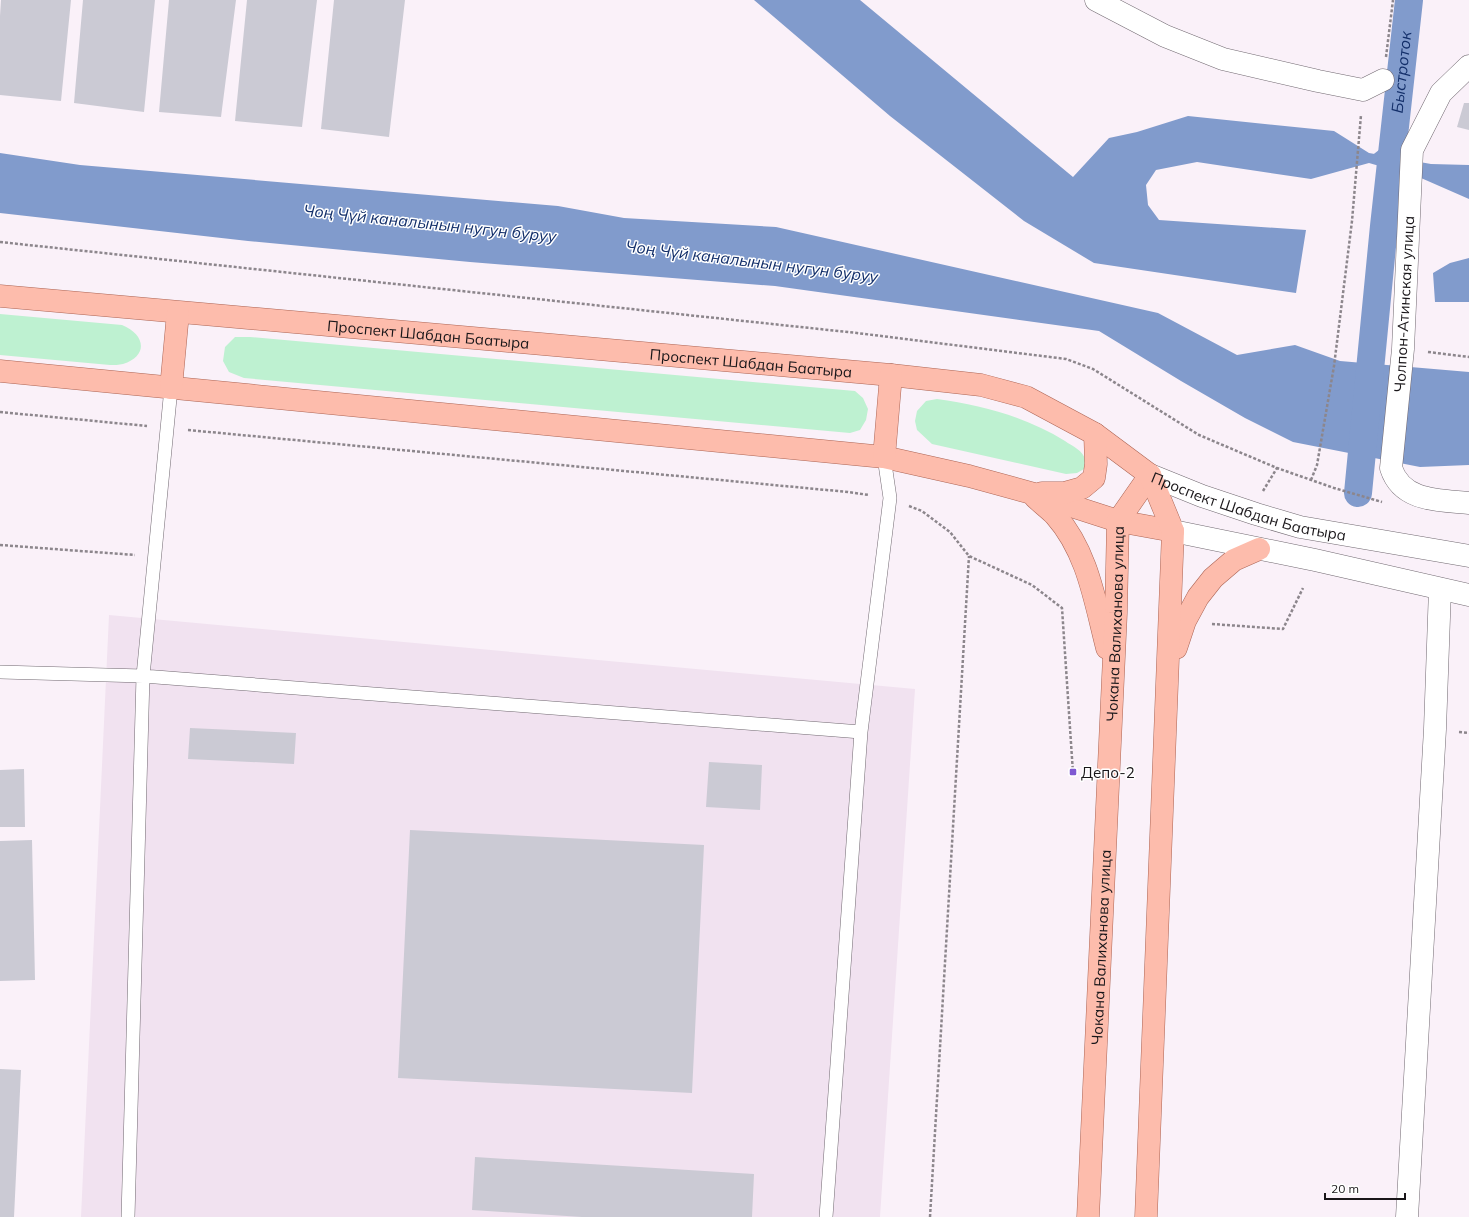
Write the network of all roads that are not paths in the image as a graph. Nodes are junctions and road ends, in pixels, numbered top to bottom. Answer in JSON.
{"nodes":[{"id":1,"x":1096,"y":0,"type":"edge"},
{"id":2,"x":1469,"y":66,"type":"edge"},
{"id":3,"x":1383,"y":80,"type":"road end"},
{"id":4,"x":0,"y":296,"type":"edge"},
{"id":5,"x":178,"y":313,"type":"junction"},
{"id":6,"x":0,"y":372,"type":"edge"},
{"id":7,"x":891,"y":375,"type":"junction"},
{"id":8,"x":170,"y":388,"type":"junction"},
{"id":9,"x":1095,"y":434,"type":"junction"},
{"id":10,"x":884,"y":458,"type":"junction"},
{"id":11,"x":1150,"y":475,"type":"junction"},
{"id":12,"x":1031,"y":494,"type":"junction"},
{"id":13,"x":1469,"y":503,"type":"edge"},
{"id":14,"x":1118,"y":521,"type":"junction"},
{"id":15,"x":1173,"y":531,"type":"junction"},
{"id":16,"x":1259,"y":549,"type":"junction"},
{"id":17,"x":1469,"y":556,"type":"edge"},
{"id":18,"x":1440,"y":589,"type":"junction"},
{"id":19,"x":1469,"y":595,"type":"edge"},
{"id":20,"x":1112,"y":667,"type":"junction"},
{"id":21,"x":0,"y":672,"type":"edge"},
{"id":22,"x":1167,"y":672,"type":"junction"},
{"id":23,"x":143,"y":676,"type":"junction"},
{"id":24,"x":861,"y":732,"type":"junction"},
{"id":25,"x":128,"y":1217,"type":"edge"},
{"id":26,"x":826,"y":1217,"type":"edge"},
{"id":27,"x":1088,"y":1217,"type":"edge"},
{"id":28,"x":1146,"y":1217,"type":"edge"},
{"id":29,"x":1407,"y":1217,"type":"edge"}],
"edges":[{"from":1,"to":3,"type":"street"},
{"from":2,"to":13,"type":"street","name":"Чолпон-Атинская улица"},
{"from":4,"to":5,"type":"main road","name":"Проспект Шабдан Баатыра"},
{"from":5,"to":7,"type":"main road","name":"Проспект Шабдан Баатыра"},
{"from":5,"to":8,"type":"main road"},
{"from":6,"to":8,"type":"main road"},
{"from":7,"to":9,"type":"main road","name":"Проспект Шабдан Баатыра"},
{"from":7,"to":10,"type":"main road"},
{"from":8,"to":10,"type":"main road"},
{"from":8,"to":23,"type":"lane"},
{"from":9,"to":11,"type":"main road","name":"Проспект Шабдан Баатыра"},
{"from":9,"to":12,"type":"main road"},
{"from":10,"to":12,"type":"main road"},
{"from":10,"to":24,"type":"lane"},
{"from":11,"to":14,"type":"main road","name":"Чокана Валиханова улица"},
{"from":11,"to":15,"type":"main road"},
{"from":11,"to":17,"type":"street","name":"Проспект Шабдан Баатыра"},
{"from":12,"to":14,"type":"main road"},
{"from":12,"to":20,"type":"main road"},
{"from":14,"to":15,"type":"main road"},
{"from":14,"to":20,"type":"main road","name":"Чокана Валиханова улица"},
{"from":15,"to":16,"type":"street"},
{"from":15,"to":22,"type":"main road"},
{"from":16,"to":18,"type":"street"},
{"from":16,"to":22,"type":"main road"},
{"from":18,"to":19,"type":"street"},
{"from":18,"to":29,"type":"street"},
{"from":20,"to":27,"type":"main road","name":"Чокана Валиханова улица"},
{"from":21,"to":23,"type":"lane"},
{"from":22,"to":28,"type":"main road"},
{"from":23,"to":24,"type":"lane"},
{"from":23,"to":25,"type":"lane"},
{"from":24,"to":26,"type":"lane"}]}
